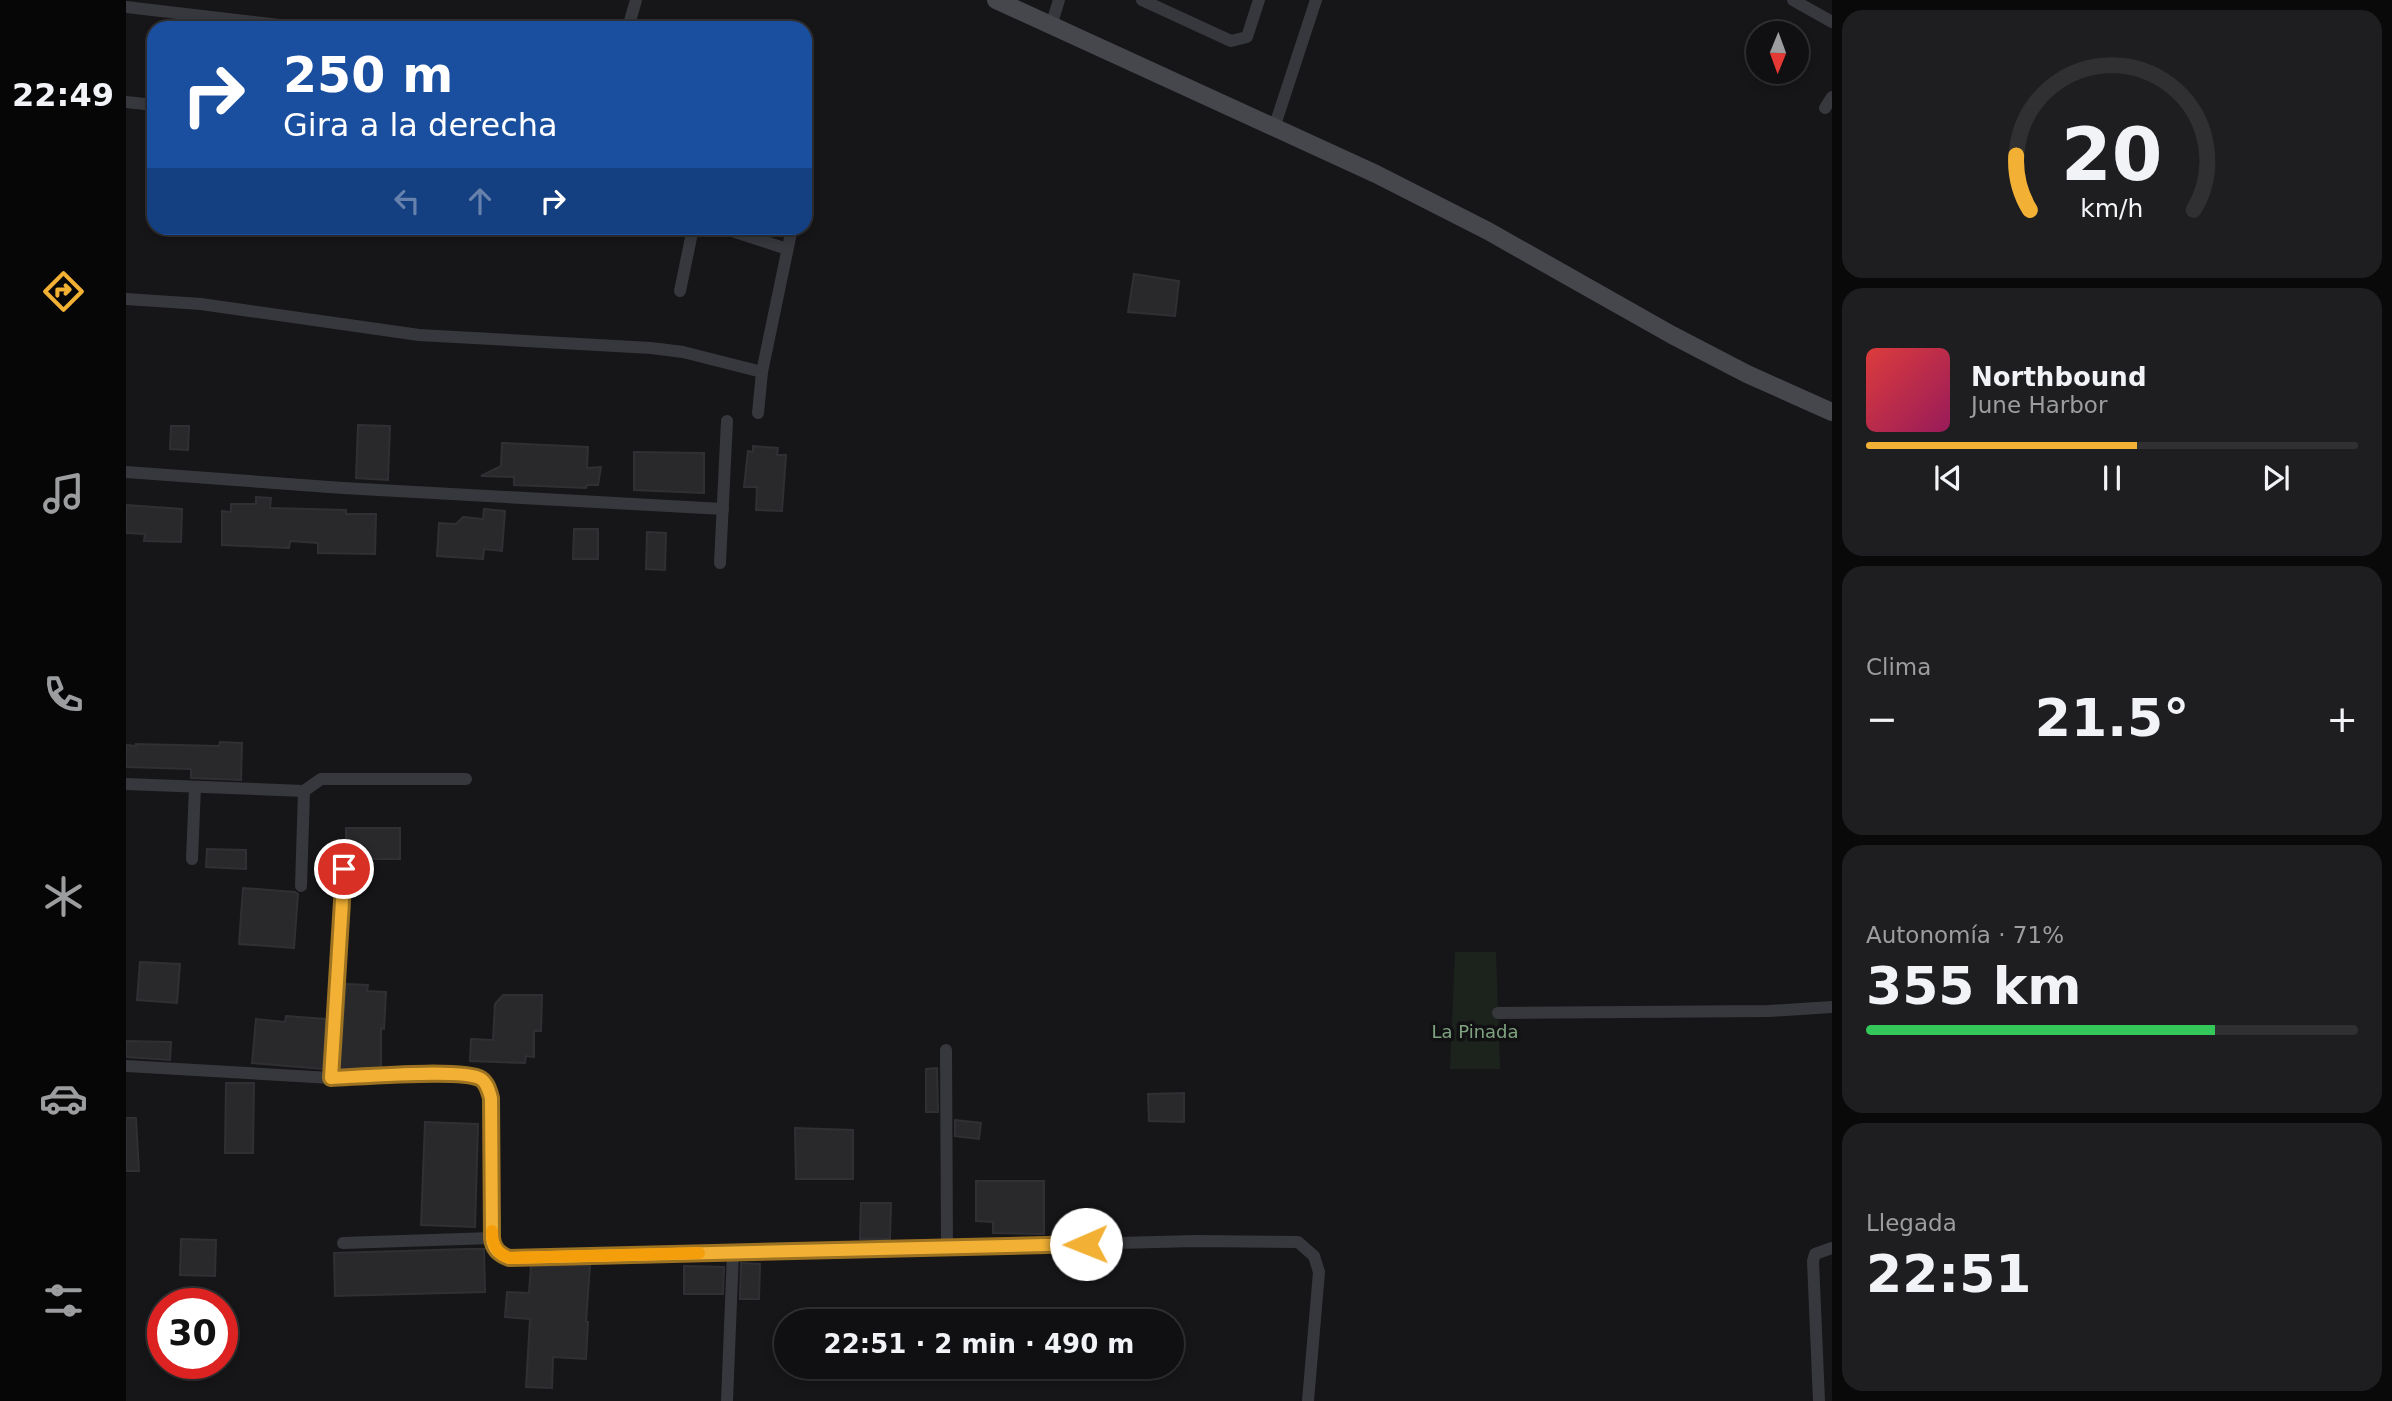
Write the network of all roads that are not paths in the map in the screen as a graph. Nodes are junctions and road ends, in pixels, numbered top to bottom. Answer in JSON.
{"nodes":[{"id":1,"x":636,"y":0,"type":"edge"},
{"id":2,"x":996,"y":0,"type":"edge"},
{"id":3,"x":1059,"y":0,"type":"edge"},
{"id":4,"x":1142,"y":0,"type":"edge"},
{"id":5,"x":1259,"y":0,"type":"edge"},
{"id":6,"x":1316,"y":0,"type":"edge"},
{"id":7,"x":1793,"y":0,"type":"edge"},
{"id":8,"x":126,"y":7,"type":"edge"},
{"id":9,"x":246,"y":21,"type":"edge"},
{"id":10,"x":630,"y":21,"type":"edge"},
{"id":11,"x":1832,"y":22,"type":"edge"},
{"id":12,"x":1051,"y":26,"type":"junction"},
{"id":13,"x":126,"y":102,"type":"edge"},
{"id":14,"x":147,"y":104,"type":"edge"},
{"id":15,"x":1274,"y":128,"type":"junction"},
{"id":16,"x":692,"y":235,"type":"edge"},
{"id":17,"x":744,"y":235,"type":"edge"},
{"id":18,"x":790,"y":235,"type":"edge"},
{"id":19,"x":787,"y":249,"type":"junction"},
{"id":20,"x":680,"y":292,"type":"dead end"},
{"id":21,"x":126,"y":299,"type":"edge"},
{"id":22,"x":762,"y":372,"type":"junction"},
{"id":23,"x":1832,"y":412,"type":"edge"},
{"id":24,"x":758,"y":413,"type":"dead end"},
{"id":25,"x":727,"y":421,"type":"dead end"},
{"id":26,"x":126,"y":472,"type":"edge"},
{"id":27,"x":723,"y":509,"type":"junction"},
{"id":28,"x":720,"y":563,"type":"dead end"},
{"id":29,"x":466,"y":779,"type":"dead end"},
{"id":30,"x":126,"y":784,"type":"edge"},
{"id":31,"x":195,"y":787,"type":"junction"},
{"id":32,"x":304,"y":791,"type":"junction"},
{"id":33,"x":192,"y":859,"type":"dead end"},
{"id":34,"x":344,"y":869,"type":"dead end"},
{"id":35,"x":301,"y":886,"type":"dead end"},
{"id":36,"x":1832,"y":1007,"type":"edge"},
{"id":37,"x":1499,"y":1013,"type":"dead end"},
{"id":38,"x":946,"y":1050,"type":"dead end"},
{"id":39,"x":126,"y":1066,"type":"edge"},
{"id":40,"x":331,"y":1078,"type":"junction"},
{"id":41,"x":492,"y":1238,"type":"junction"},
{"id":42,"x":342,"y":1242,"type":"dead end"},
{"id":43,"x":947,"y":1247,"type":"junction"},
{"id":44,"x":1832,"y":1248,"type":"edge"},
{"id":45,"x":733,"y":1252,"type":"junction"},
{"id":46,"x":727,"y":1401,"type":"edge"},
{"id":47,"x":1308,"y":1401,"type":"edge"},
{"id":48,"x":1819,"y":1401,"type":"edge"}],
"edges":[{"from":1,"to":10,"type":"street"},
{"from":2,"to":12,"type":"street"},
{"from":3,"to":12,"type":"street"},
{"from":4,"to":5,"type":"street"},
{"from":6,"to":15,"type":"street"},
{"from":7,"to":11,"type":"street"},
{"from":8,"to":9,"type":"street"},
{"from":12,"to":15,"type":"street"},
{"from":13,"to":14,"type":"street"},
{"from":15,"to":23,"type":"street"},
{"from":16,"to":20,"type":"street"},
{"from":17,"to":19,"type":"street"},
{"from":18,"to":19,"type":"street"},
{"from":19,"to":22,"type":"street"},
{"from":21,"to":22,"type":"street"},
{"from":22,"to":24,"type":"street"},
{"from":25,"to":27,"type":"street"},
{"from":26,"to":27,"type":"street"},
{"from":27,"to":28,"type":"street"},
{"from":29,"to":32,"type":"street"},
{"from":30,"to":31,"type":"street"},
{"from":31,"to":32,"type":"street"},
{"from":31,"to":33,"type":"street"},
{"from":32,"to":35,"type":"street"},
{"from":34,"to":40,"type":"street"},
{"from":36,"to":37,"type":"street"},
{"from":38,"to":43,"type":"street"},
{"from":39,"to":40,"type":"street"},
{"from":40,"to":41,"type":"street"},
{"from":41,"to":42,"type":"street"},
{"from":41,"to":45,"type":"street"},
{"from":43,"to":45,"type":"street"},
{"from":43,"to":47,"type":"street"},
{"from":44,"to":48,"type":"street"},
{"from":45,"to":46,"type":"street"}]}
